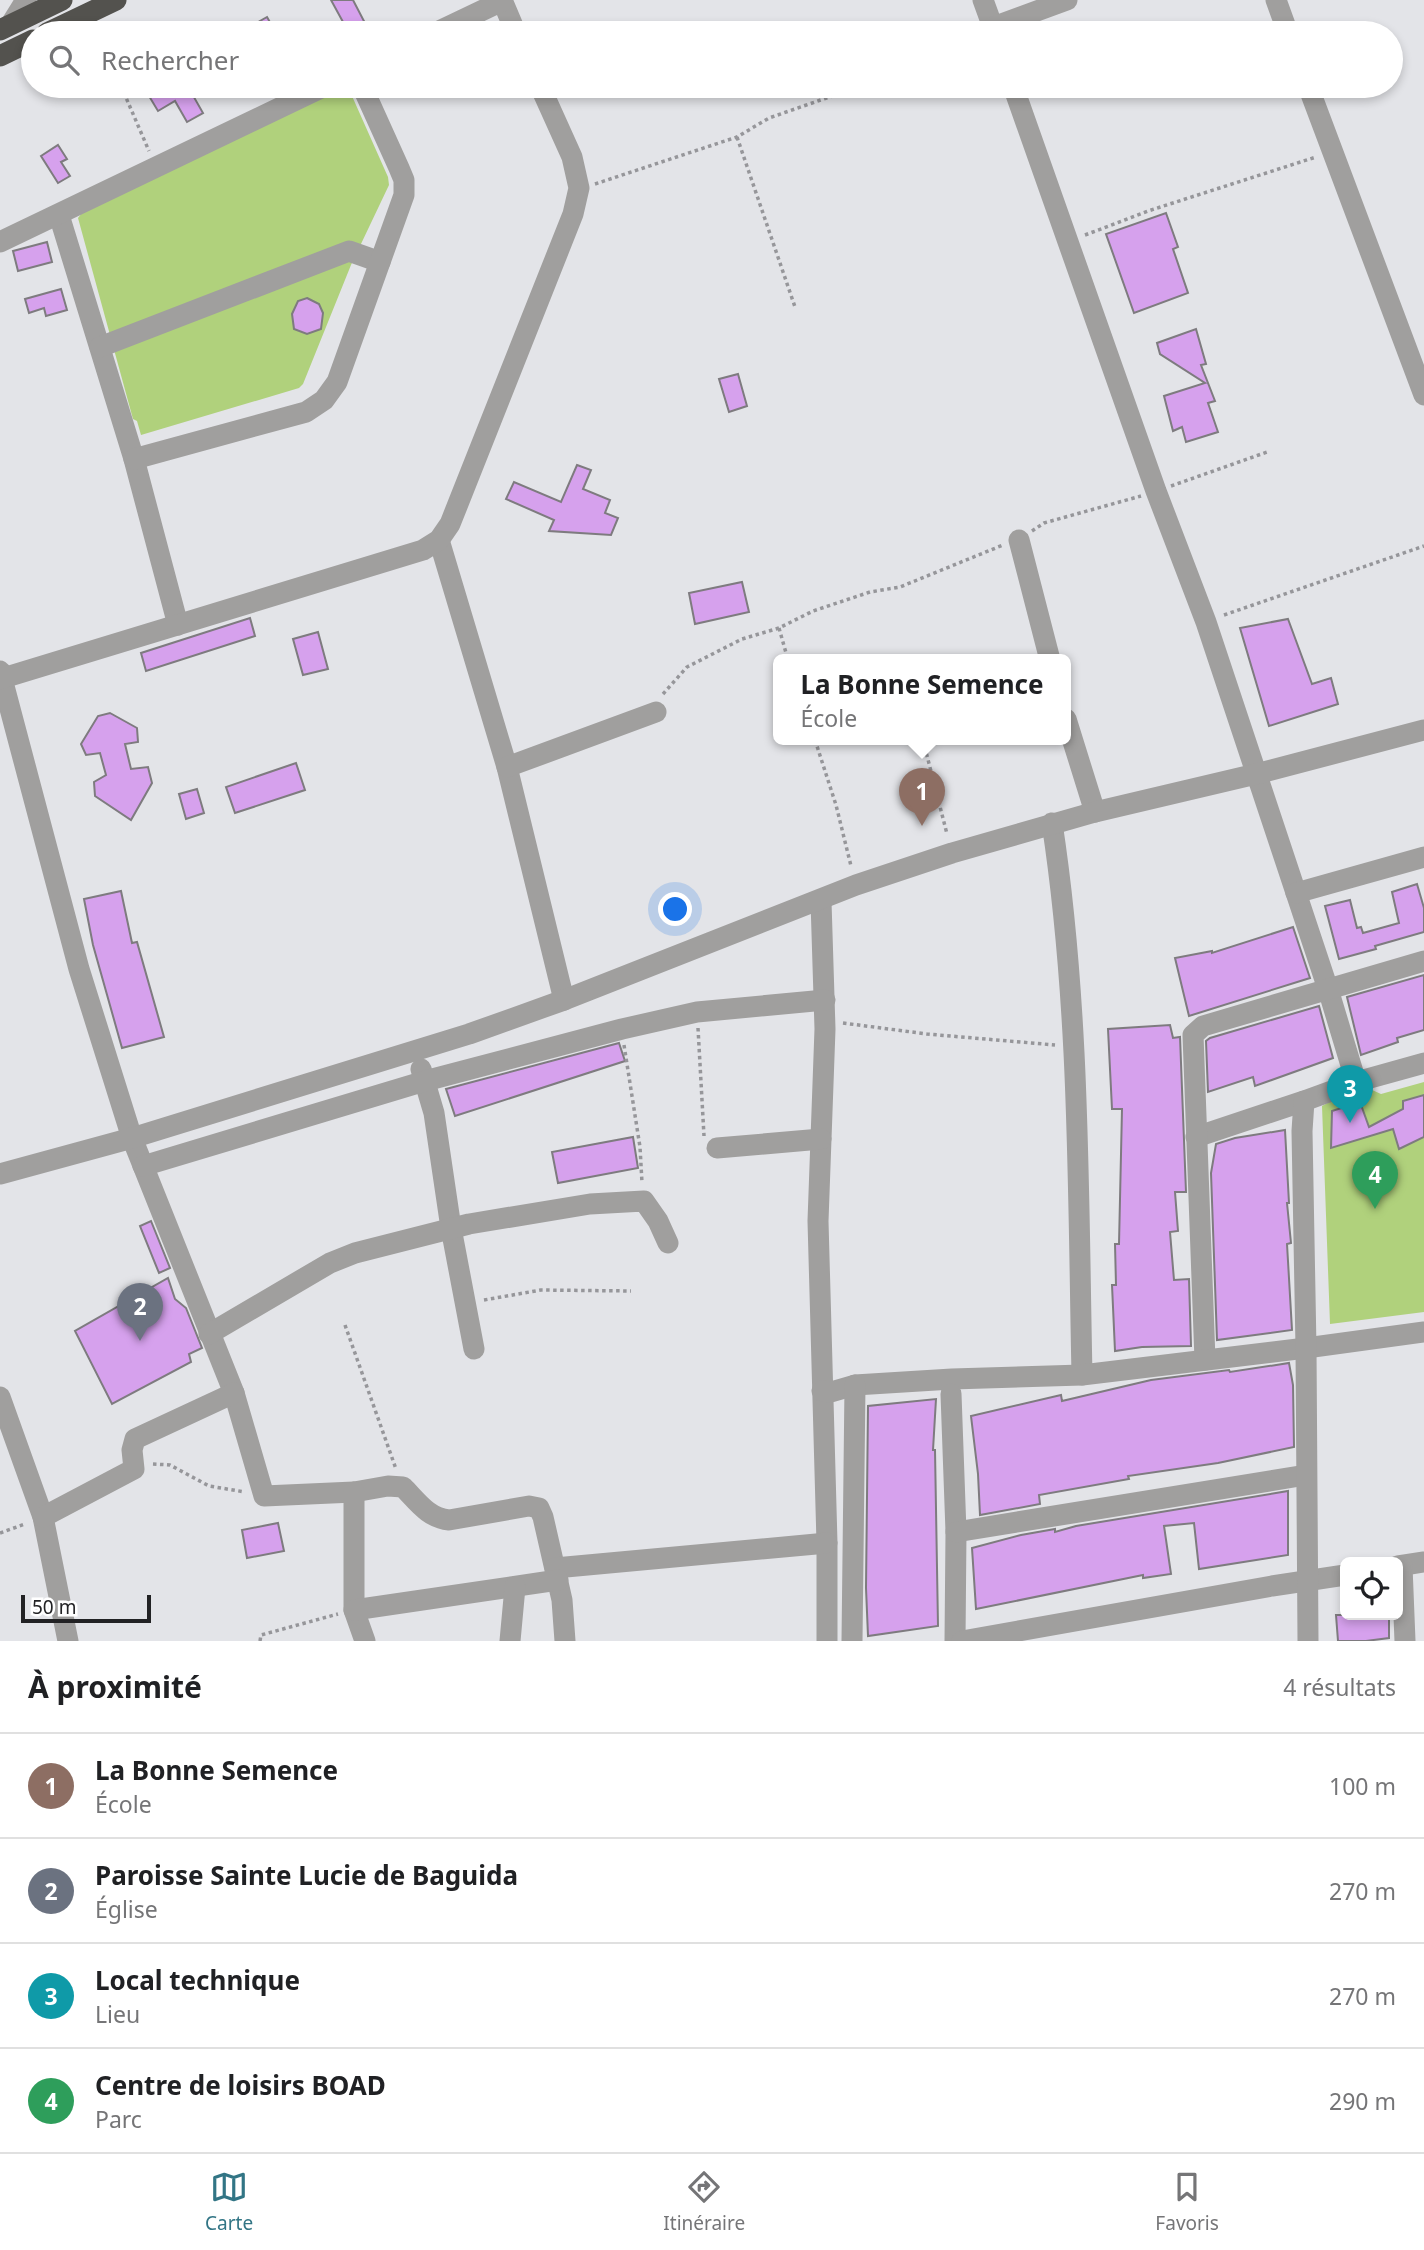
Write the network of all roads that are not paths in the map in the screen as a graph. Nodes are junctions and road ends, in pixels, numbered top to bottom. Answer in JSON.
{"nodes":[{"id":1,"x":26,"y":0,"type":"edge"},
{"id":2,"x":62,"y":0,"type":"edge"},
{"id":3,"x":116,"y":0,"type":"edge"},
{"id":4,"x":983,"y":0,"type":"edge"},
{"id":5,"x":1067,"y":0,"type":"edge"},
{"id":6,"x":1276,"y":0,"type":"edge"},
{"id":7,"x":502,"y":1,"type":"edge"},
{"id":8,"x":72,"y":21,"type":"edge"},
{"id":9,"x":460,"y":21,"type":"edge"},
{"id":10,"x":511,"y":21,"type":"edge"},
{"id":11,"x":991,"y":21,"type":"edge"},
{"id":12,"x":1016,"y":21,"type":"edge"},
{"id":13,"x":1284,"y":21,"type":"edge"},
{"id":14,"x":6,"y":27,"type":"edge"},
{"id":15,"x":21,"y":46,"type":"edge"},
{"id":16,"x":0,"y":56,"type":"edge"},
{"id":17,"x":300,"y":98,"type":"edge"},
{"id":18,"x":367,"y":98,"type":"edge"},
{"id":19,"x":545,"y":98,"type":"edge"},
{"id":20,"x":1017,"y":98,"type":"edge"},
{"id":21,"x":1312,"y":98,"type":"edge"},
{"id":22,"x":59,"y":215,"type":"junction"},
{"id":23,"x":0,"y":242,"type":"edge"},
{"id":24,"x":380,"y":262,"type":"junction"},
{"id":25,"x":100,"y":347,"type":"junction"},
{"id":26,"x":1424,"y":395,"type":"edge"},
{"id":27,"x":134,"y":459,"type":"junction"},
{"id":28,"x":439,"y":540,"type":"junction"},
{"id":29,"x":1018,"y":540,"type":"road end"},
{"id":30,"x":178,"y":625,"type":"junction"},
{"id":31,"x":1048,"y":654,"type":"edge"},
{"id":32,"x":1,"y":676,"type":"edge"},
{"id":33,"x":656,"y":712,"type":"road end"},
{"id":34,"x":1424,"y":730,"type":"edge"},
{"id":35,"x":1071,"y":735,"type":"edge"},
{"id":36,"x":507,"y":767,"type":"junction"},
{"id":37,"x":1256,"y":774,"type":"junction"},
{"id":38,"x":1095,"y":812,"type":"junction"},
{"id":39,"x":1052,"y":823,"type":"junction"},
{"id":40,"x":1424,"y":857,"type":"edge"},
{"id":41,"x":1296,"y":893,"type":"junction"},
{"id":42,"x":821,"y":901,"type":"junction"},
{"id":43,"x":1424,"y":961,"type":"edge"},
{"id":44,"x":1328,"y":989,"type":"junction"},
{"id":45,"x":564,"y":1000,"type":"junction"},
{"id":46,"x":824,"y":1000,"type":"junction"},
{"id":47,"x":415,"y":1050,"type":"junction"},
{"id":48,"x":1424,"y":1063,"type":"edge"},
{"id":49,"x":425,"y":1081,"type":"junction"},
{"id":50,"x":1356,"y":1082,"type":"junction"},
{"id":51,"x":1304,"y":1101,"type":"junction"},
{"id":52,"x":1196,"y":1137,"type":"junction"},
{"id":53,"x":132,"y":1138,"type":"junction"},
{"id":54,"x":821,"y":1139,"type":"junction"},
{"id":55,"x":717,"y":1148,"type":"road end"},
{"id":56,"x":143,"y":1166,"type":"junction"},
{"id":57,"x":0,"y":1174,"type":"edge"},
{"id":58,"x":451,"y":1228,"type":"junction"},
{"id":59,"x":668,"y":1243,"type":"dead end"},
{"id":60,"x":1424,"y":1332,"type":"edge"},
{"id":61,"x":209,"y":1334,"type":"junction"},
{"id":62,"x":1306,"y":1348,"type":"junction"},
{"id":63,"x":474,"y":1349,"type":"dead end"},
{"id":64,"x":1205,"y":1360,"type":"junction"},
{"id":65,"x":1082,"y":1375,"type":"junction"},
{"id":66,"x":855,"y":1385,"type":"junction"},
{"id":67,"x":822,"y":1391,"type":"junction"},
{"id":68,"x":234,"y":1393,"type":"junction"},
{"id":69,"x":951,"y":1394,"type":"dead end"},
{"id":70,"x":0,"y":1397,"type":"edge"},
{"id":71,"x":1306,"y":1475,"type":"junction"},
{"id":72,"x":355,"y":1492,"type":"junction"},
{"id":73,"x":43,"y":1517,"type":"junction"},
{"id":74,"x":956,"y":1532,"type":"junction"},
{"id":75,"x":827,"y":1543,"type":"junction"},
{"id":76,"x":1424,"y":1562,"type":"edge"},
{"id":77,"x":1403,"y":1566,"type":"edge"},
{"id":78,"x":557,"y":1574,"type":"junction"},
{"id":79,"x":1340,"y":1576,"type":"edge"},
{"id":80,"x":1306,"y":1582,"type":"junction"},
{"id":81,"x":514,"y":1587,"type":"junction"},
{"id":82,"x":354,"y":1610,"type":"junction"},
{"id":83,"x":1403,"y":1611,"type":"edge"},
{"id":84,"x":1083,"y":1631,"type":"edge"},
{"id":85,"x":68,"y":1641,"type":"edge"},
{"id":86,"x":365,"y":1641,"type":"edge"},
{"id":87,"x":510,"y":1641,"type":"edge"},
{"id":88,"x":565,"y":1641,"type":"edge"},
{"id":89,"x":827,"y":1641,"type":"edge"},
{"id":90,"x":852,"y":1641,"type":"edge"},
{"id":91,"x":955,"y":1641,"type":"edge"},
{"id":92,"x":962,"y":1641,"type":"edge"},
{"id":93,"x":1308,"y":1641,"type":"edge"},
{"id":94,"x":1405,"y":1641,"type":"edge"}],
"edges":[{"from":1,"to":14,"type":"street"},
{"from":2,"to":14,"type":"highway"},
{"from":3,"to":8,"type":"highway"},
{"from":4,"to":11,"type":"street"},
{"from":5,"to":12,"type":"street"},
{"from":6,"to":13,"type":"street"},
{"from":7,"to":9,"type":"street"},
{"from":7,"to":10,"type":"street"},
{"from":15,"to":16,"type":"highway"},
{"from":17,"to":22,"type":"street"},
{"from":18,"to":24,"type":"street"},
{"from":19,"to":28,"type":"street"},
{"from":20,"to":37,"type":"street"},
{"from":21,"to":26,"type":"street"},
{"from":22,"to":23,"type":"street"},
{"from":22,"to":25,"type":"street"},
{"from":24,"to":25,"type":"street"},
{"from":24,"to":27,"type":"street"},
{"from":25,"to":27,"type":"street"},
{"from":27,"to":30,"type":"street"},
{"from":28,"to":30,"type":"street"},
{"from":28,"to":36,"type":"street"},
{"from":29,"to":31,"type":"street"},
{"from":30,"to":32,"type":"street"},
{"from":32,"to":53,"type":"street"},
{"from":33,"to":36,"type":"street"},
{"from":34,"to":37,"type":"street"},
{"from":35,"to":38,"type":"street"},
{"from":36,"to":45,"type":"street"},
{"from":37,"to":38,"type":"street"},
{"from":37,"to":41,"type":"street"},
{"from":38,"to":39,"type":"street"},
{"from":39,"to":42,"type":"street"},
{"from":39,"to":65,"type":"street"},
{"from":40,"to":41,"type":"street"},
{"from":41,"to":44,"type":"street"},
{"from":42,"to":45,"type":"street"},
{"from":42,"to":46,"type":"street"},
{"from":43,"to":44,"type":"street"},
{"from":44,"to":50,"type":"street"},
{"from":44,"to":52,"type":"street"},
{"from":45,"to":47,"type":"street"},
{"from":46,"to":49,"type":"street"},
{"from":46,"to":54,"type":"street"},
{"from":47,"to":49,"type":"street"},
{"from":47,"to":53,"type":"street"},
{"from":48,"to":50,"type":"street"},
{"from":49,"to":56,"type":"street"},
{"from":49,"to":58,"type":"street"},
{"from":50,"to":51,"type":"street"},
{"from":51,"to":52,"type":"street"},
{"from":51,"to":62,"type":"street"},
{"from":52,"to":64,"type":"street"},
{"from":53,"to":56,"type":"street"},
{"from":53,"to":57,"type":"street"},
{"from":54,"to":55,"type":"street"},
{"from":54,"to":67,"type":"street"},
{"from":56,"to":61,"type":"street"},
{"from":58,"to":59,"type":"street"},
{"from":58,"to":61,"type":"street"},
{"from":58,"to":63,"type":"street"},
{"from":60,"to":62,"type":"street"},
{"from":61,"to":68,"type":"street"},
{"from":62,"to":64,"type":"street"},
{"from":62,"to":71,"type":"street"},
{"from":64,"to":65,"type":"street"},
{"from":65,"to":66,"type":"street"},
{"from":66,"to":67,"type":"street"},
{"from":66,"to":90,"type":"street"},
{"from":67,"to":75,"type":"street"},
{"from":68,"to":72,"type":"street"},
{"from":68,"to":73,"type":"street"},
{"from":69,"to":74,"type":"street"},
{"from":70,"to":73,"type":"street"},
{"from":71,"to":74,"type":"street"},
{"from":71,"to":80,"type":"street"},
{"from":72,"to":78,"type":"street"},
{"from":72,"to":82,"type":"street"},
{"from":73,"to":85,"type":"street"},
{"from":74,"to":91,"type":"street"},
{"from":75,"to":78,"type":"street"},
{"from":75,"to":89,"type":"street"},
{"from":76,"to":77,"type":"street"},
{"from":78,"to":81,"type":"street"},
{"from":78,"to":88,"type":"street"},
{"from":79,"to":80,"type":"street"},
{"from":80,"to":84,"type":"street"},
{"from":80,"to":93,"type":"street"},
{"from":81,"to":82,"type":"street"},
{"from":81,"to":87,"type":"street"},
{"from":82,"to":86,"type":"street"},
{"from":83,"to":94,"type":"street"},
{"from":84,"to":92,"type":"street"}]}
